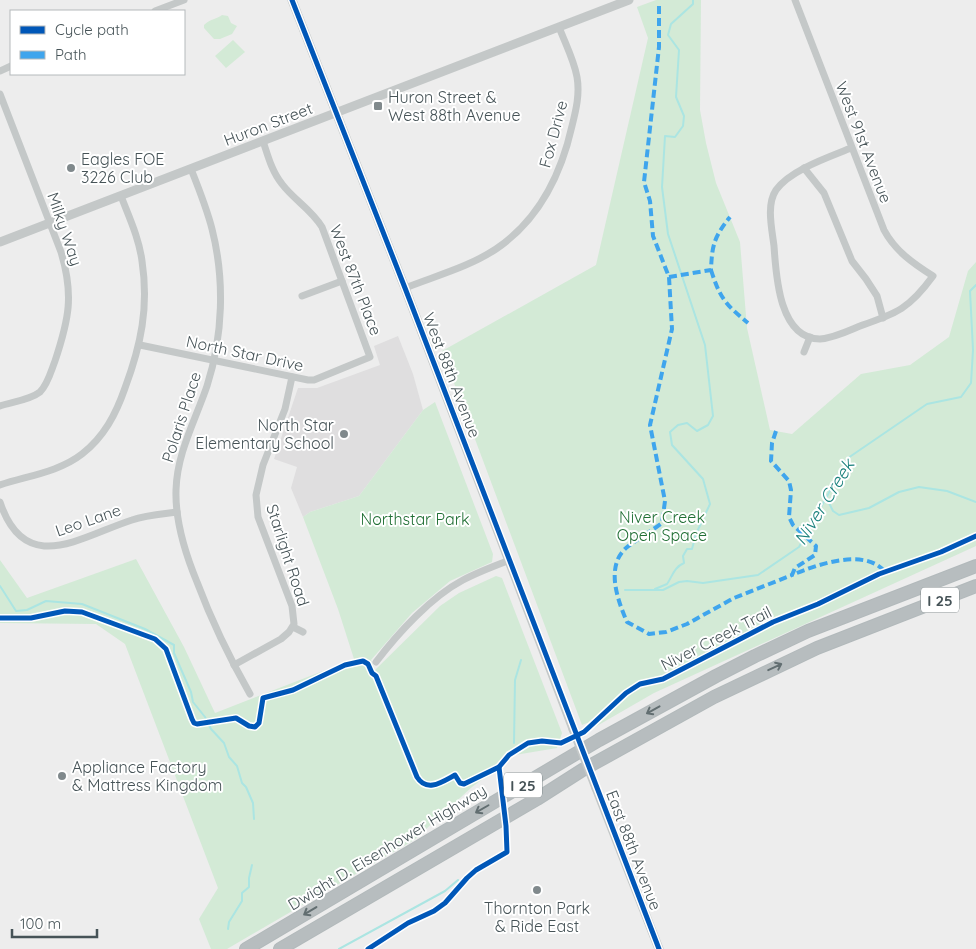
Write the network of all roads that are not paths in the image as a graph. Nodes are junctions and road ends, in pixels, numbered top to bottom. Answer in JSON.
{"nodes":[{"id":1,"x":184,"y":0,"type":"edge"},
{"id":2,"x":292,"y":0,"type":"edge"},
{"id":3,"x":629,"y":0,"type":"edge"},
{"id":4,"x":795,"y":0,"type":"edge"},
{"id":5,"x":158,"y":10,"type":"edge"},
{"id":6,"x":559,"y":27,"type":"junction"},
{"id":7,"x":0,"y":94,"type":"edge"},
{"id":8,"x":337,"y":113,"type":"junction"},
{"id":9,"x":263,"y":142,"type":"junction"},
{"id":10,"x":851,"y":148,"type":"junction"},
{"id":11,"x":804,"y":168,"type":"junction"},
{"id":12,"x":191,"y":169,"type":"junction"},
{"id":13,"x":121,"y":196,"type":"junction"},
{"id":14,"x":50,"y":223,"type":"junction"},
{"id":15,"x":0,"y":242,"type":"edge"},
{"id":16,"x":342,"y":281,"type":"junction"},
{"id":17,"x":405,"y":288,"type":"junction"},
{"id":18,"x":302,"y":296,"type":"dead end"},
{"id":19,"x":883,"y":318,"type":"junction"},
{"id":20,"x":810,"y":337,"type":"junction"},
{"id":21,"x":140,"y":345,"type":"junction"},
{"id":22,"x":804,"y":352,"type":"dead end"},
{"id":23,"x":370,"y":356,"type":"joint"},
{"id":24,"x":214,"y":361,"type":"junction"},
{"id":25,"x":292,"y":378,"type":"junction"},
{"id":26,"x":0,"y":406,"type":"edge"},
{"id":27,"x":0,"y":485,"type":"edge"},
{"id":28,"x":0,"y":502,"type":"edge"},
{"id":29,"x":177,"y":512,"type":"junction"},
{"id":30,"x":510,"y":560,"type":"junction"},
{"id":31,"x":976,"y":566,"type":"edge"},
{"id":32,"x":976,"y":572,"type":"edge"},
{"id":33,"x":976,"y":586,"type":"edge"},
{"id":34,"x":293,"y":627,"type":"junction"},
{"id":35,"x":303,"y":632,"type":"dead end"},
{"id":36,"x":376,"y":662,"type":"dead end"},
{"id":37,"x":234,"y":665,"type":"junction"},
{"id":38,"x":696,"y":687,"type":"junction"},
{"id":39,"x":250,"y":694,"type":"dead end"},
{"id":40,"x":585,"y":764,"type":"junction"},
{"id":41,"x":246,"y":949,"type":"edge"},
{"id":42,"x":268,"y":949,"type":"edge"},
{"id":43,"x":280,"y":949,"type":"edge"},
{"id":44,"x":659,"y":949,"type":"edge"}],
"edges":[{"from":1,"to":5,"type":"street"},
{"from":2,"to":8,"type":"main road","name":"West 88th Avenue"},
{"from":3,"to":6,"type":"main road","name":"Huron Street"},
{"from":4,"to":10,"type":"street","name":"West 91st Avenue"},
{"from":6,"to":8,"type":"main road","name":"Huron Street"},
{"from":6,"to":17,"type":"street","name":"Fox Drive"},
{"from":7,"to":14,"type":"street","name":"Milky Way"},
{"from":8,"to":9,"type":"main road","name":"Huron Street"},
{"from":8,"to":17,"type":"main road","name":"West 88th Avenue"},
{"from":9,"to":12,"type":"main road","name":"Huron Street"},
{"from":9,"to":16,"type":"street","name":"West 87th Place"},
{"from":10,"to":11,"type":"street"},
{"from":10,"to":19,"type":"street","name":"West 91st Avenue"},
{"from":11,"to":19,"type":"street"},
{"from":11,"to":20,"type":"street"},
{"from":12,"to":13,"type":"main road","name":"Huron Street"},
{"from":12,"to":24,"type":"street","name":"Polaris Place"},
{"from":13,"to":14,"type":"main road","name":"Huron Street"},
{"from":13,"to":21,"type":"street"},
{"from":14,"to":15,"type":"main road","name":"Huron Street"},
{"from":14,"to":26,"type":"street","name":"Milky Way"},
{"from":16,"to":18,"type":"street"},
{"from":16,"to":23,"type":"street","name":"West 87th Place"},
{"from":17,"to":30,"type":"main road","name":"West 88th Avenue"},
{"from":19,"to":20,"type":"street"},
{"from":20,"to":22,"type":"street"},
{"from":21,"to":24,"type":"street","name":"North Star Drive"},
{"from":21,"to":27,"type":"street"},
{"from":23,"to":25,"type":"street","name":"North Star Drive"},
{"from":24,"to":25,"type":"street","name":"North Star Drive"},
{"from":24,"to":29,"type":"street","name":"Polaris Place"},
{"from":25,"to":34,"type":"street","name":"Starlight Road"},
{"from":28,"to":29,"type":"street","name":"Leo Lane"},
{"from":29,"to":37,"type":"street","name":"Polaris Place"},
{"from":30,"to":36,"type":"street"},
{"from":30,"to":40,"type":"main road","name":"West 88th Avenue","bridge":true},
{"from":31,"to":38,"type":"highway","name":"Dwight D. Eisenhower Highway","number":"I 25"},
{"from":32,"to":38,"type":"highway"},
{"from":40,"to":33,"type":"highway","name":"Dwight D. Eisenhower Highway","number":"I 25","one_way":true},
{"from":34,"to":35,"type":"street","name":"Starlight Road"},
{"from":34,"to":37,"type":"street","name":"Starlight Road"},
{"from":37,"to":39,"type":"street","name":"Polaris Place"},
{"from":38,"to":41,"type":"highway","name":"Dwight D. Eisenhower Highway","number":"I 25","one_way":true},
{"from":40,"to":42,"type":"highway"},
{"from":40,"to":43,"type":"highway","name":"Dwight D. Eisenhower Highway","number":"I 25"},
{"from":40,"to":44,"type":"main road","name":"East 88th Avenue","bridge":true}]}
